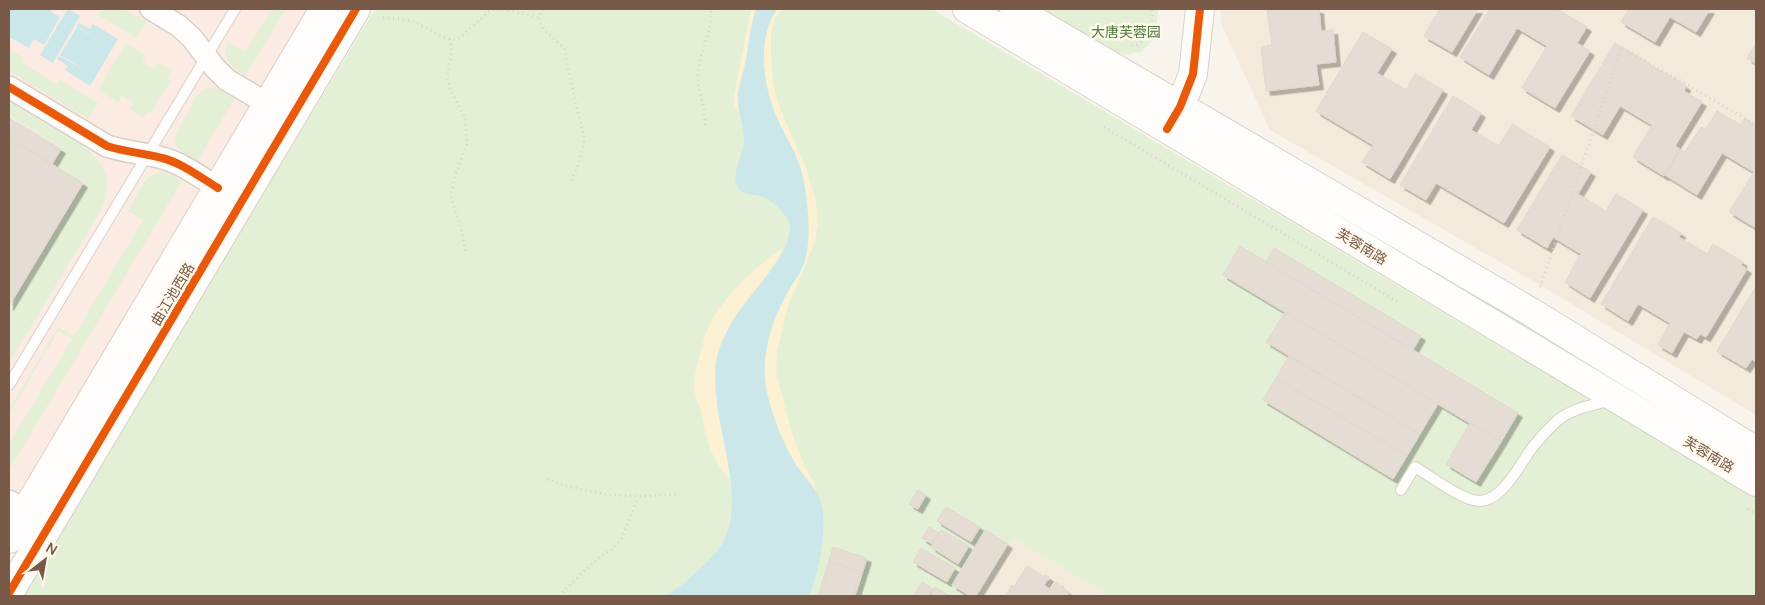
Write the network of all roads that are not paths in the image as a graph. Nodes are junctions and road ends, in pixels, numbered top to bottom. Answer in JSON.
{"nodes":[{"id":1,"x":151,"y":9,"type":"edge"},
{"id":2,"x":235,"y":9,"type":"edge"},
{"id":3,"x":324,"y":9,"type":"edge"},
{"id":4,"x":356,"y":9,"type":"edge"},
{"id":5,"x":967,"y":9,"type":"edge"},
{"id":6,"x":1014,"y":9,"type":"edge"},
{"id":7,"x":1200,"y":9,"type":"edge"},
{"id":8,"x":206,"y":57,"type":"junction"},
{"id":9,"x":9,"y":87,"type":"edge"},
{"id":10,"x":268,"y":104,"type":"junction"},
{"id":11,"x":1173,"y":118,"type":"junction"},
{"id":12,"x":147,"y":155,"type":"junction"},
{"id":13,"x":218,"y":188,"type":"junction"},
{"id":14,"x":9,"y":385,"type":"edge"},
{"id":15,"x":1617,"y":399,"type":"junction"},
{"id":16,"x":1756,"y":451,"type":"edge"},
{"id":17,"x":1756,"y":482,"type":"edge"},
{"id":18,"x":1401,"y":490,"type":"dead end"},
{"id":19,"x":17,"y":506,"type":"edge"},
{"id":20,"x":9,"y":539,"type":"edge"},
{"id":21,"x":9,"y":592,"type":"edge"}],
"edges":[{"from":1,"to":8,"type":"street"},
{"from":2,"to":8,"type":"lane"},
{"from":3,"to":10,"type":"main road","name":"曲江池西路"},
{"from":4,"to":21,"type":"main road","name":"曲江池西路"},
{"from":5,"to":11,"type":"main road","name":"芙蓉南路"},
{"from":6,"to":11,"type":"main road","name":"芙蓉南路"},
{"from":7,"to":11,"type":"main road"},
{"from":8,"to":10,"type":"street"},
{"from":8,"to":12,"type":"lane"},
{"from":9,"to":12,"type":"street"},
{"from":10,"to":13,"type":"main road","name":"曲江池西路"},
{"from":11,"to":15,"type":"main road","name":"芙蓉南路"},
{"from":11,"to":16,"type":"main road","name":"芙蓉南路"},
{"from":12,"to":13,"type":"street"},
{"from":12,"to":14,"type":"lane"},
{"from":13,"to":19,"type":"main road","name":"曲江池西路"},
{"from":15,"to":17,"type":"main road","name":"芙蓉南路"},
{"from":15,"to":18,"type":"lane"},
{"from":19,"to":20,"type":"main road","name":"曲江池西路"}]}
